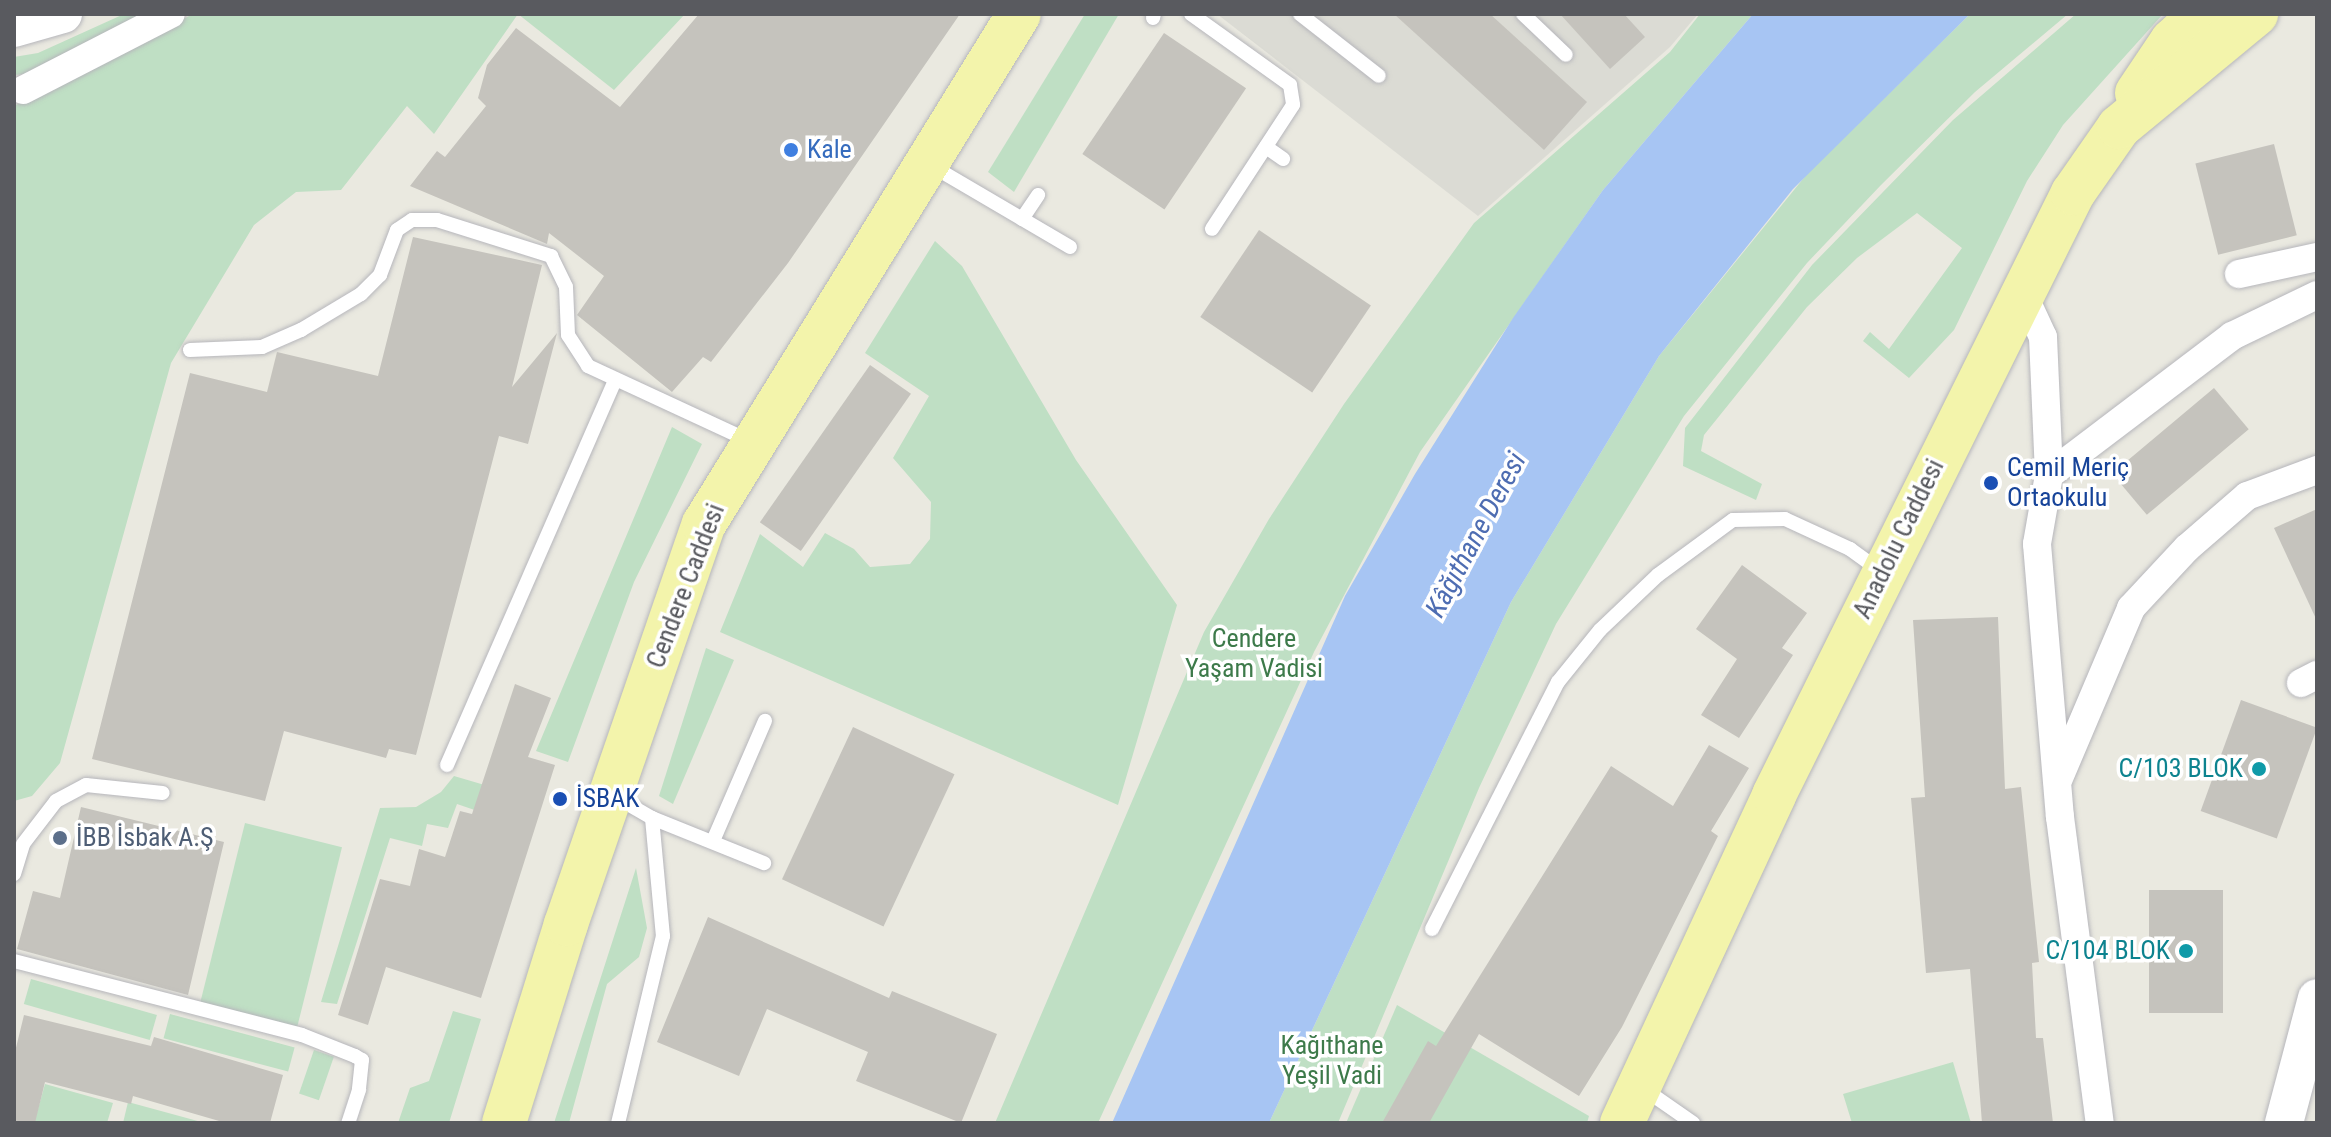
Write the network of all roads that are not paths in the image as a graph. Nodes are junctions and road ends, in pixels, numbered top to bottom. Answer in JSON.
{"nodes":[{"id":1,"x":63,"y":14,"type":"edge"},
{"id":2,"x":171,"y":14,"type":"edge"},
{"id":3,"x":1019,"y":14,"type":"edge"},
{"id":4,"x":1191,"y":14,"type":"edge"},
{"id":5,"x":1300,"y":14,"type":"edge"},
{"id":6,"x":1523,"y":14,"type":"edge"},
{"id":7,"x":2201,"y":14,"type":"edge"},
{"id":8,"x":2256,"y":14,"type":"edge"},
{"id":9,"x":14,"y":28,"type":"edge"},
{"id":10,"x":1566,"y":55,"type":"dead end"},
{"id":11,"x":1379,"y":76,"type":"dead end"},
{"id":12,"x":23,"y":90,"type":"dead end"},
{"id":13,"x":2119,"y":127,"type":"junction"},
{"id":14,"x":1266,"y":147,"type":"junction"},
{"id":15,"x":1283,"y":159,"type":"dead end"},
{"id":16,"x":926,"y":162,"type":"junction"},
{"id":17,"x":1038,"y":195,"type":"dead end"},
{"id":18,"x":1022,"y":219,"type":"junction"},
{"id":19,"x":1212,"y":229,"type":"dead end"},
{"id":20,"x":1070,"y":247,"type":"dead end"},
{"id":21,"x":2317,"y":257,"type":"edge"},
{"id":22,"x":2239,"y":274,"type":"dead end"},
{"id":23,"x":2023,"y":294,"type":"junction"},
{"id":24,"x":2317,"y":295,"type":"edge"},
{"id":25,"x":190,"y":350,"type":"dead end"},
{"id":26,"x":614,"y":382,"type":"junction"},
{"id":27,"x":752,"y":442,"type":"junction"},
{"id":28,"x":2317,"y":470,"type":"edge"},
{"id":29,"x":2049,"y":475,"type":"junction"},
{"id":30,"x":1882,"y":572,"type":"junction"},
{"id":31,"x":765,"y":721,"type":"dead end"},
{"id":32,"x":447,"y":765,"type":"dead end"},
{"id":33,"x":2057,"y":782,"type":"junction"},
{"id":34,"x":163,"y":793,"type":"dead end"},
{"id":35,"x":609,"y":795,"type":"junction"},
{"id":36,"x":652,"y":818,"type":"junction"},
{"id":37,"x":14,"y":830,"type":"edge"},
{"id":38,"x":32,"y":832,"type":"junction"},
{"id":39,"x":713,"y":841,"type":"junction"},
{"id":40,"x":764,"y":863,"type":"dead end"},
{"id":41,"x":14,"y":874,"type":"edge"},
{"id":42,"x":1432,"y":929,"type":"dead end"},
{"id":43,"x":14,"y":961,"type":"edge"},
{"id":44,"x":2317,"y":998,"type":"edge"},
{"id":45,"x":1630,"y":1104,"type":"edge"},
{"id":46,"x":348,"y":1123,"type":"edge"},
{"id":47,"x":504,"y":1123,"type":"edge"},
{"id":48,"x":618,"y":1123,"type":"edge"},
{"id":49,"x":1693,"y":1123,"type":"edge"},
{"id":50,"x":2100,"y":1123,"type":"edge"},
{"id":51,"x":2284,"y":1123,"type":"edge"}],
"edges":[{"from":1,"to":9,"type":"street"},
{"from":2,"to":12,"type":"street"},
{"from":3,"to":16,"type":"main road","name":"Cendere Caddesi"},
{"from":4,"to":14,"type":"lane"},
{"from":5,"to":11,"type":"lane"},
{"from":6,"to":10,"type":"lane"},
{"from":7,"to":13,"type":"main road"},
{"from":8,"to":13,"type":"main road","name":"Anadolu Caddesi"},
{"from":13,"to":23,"type":"main road","name":"Anadolu Caddesi"},
{"from":14,"to":15,"type":"lane"},
{"from":14,"to":19,"type":"lane"},
{"from":16,"to":18,"type":"lane"},
{"from":16,"to":27,"type":"main road","name":"Cendere Caddesi"},
{"from":17,"to":18,"type":"lane"},
{"from":18,"to":20,"type":"lane"},
{"from":21,"to":22,"type":"street"},
{"from":23,"to":29,"type":"street"},
{"from":23,"to":30,"type":"main road","name":"Anadolu Caddesi"},
{"from":24,"to":29,"type":"street"},
{"from":25,"to":26,"type":"lane"},
{"from":26,"to":27,"type":"lane"},
{"from":26,"to":32,"type":"lane"},
{"from":27,"to":35,"type":"main road","name":"Cendere Caddesi"},
{"from":28,"to":33,"type":"street"},
{"from":29,"to":33,"type":"street"},
{"from":30,"to":42,"type":"lane"},
{"from":30,"to":45,"type":"main road","name":"Anadolu Caddesi"},
{"from":31,"to":39,"type":"lane"},
{"from":33,"to":50,"type":"street"},
{"from":34,"to":38,"type":"lane"},
{"from":35,"to":36,"type":"lane"},
{"from":35,"to":47,"type":"main road","name":"Cendere Caddesi"},
{"from":36,"to":39,"type":"lane"},
{"from":36,"to":48,"type":"lane"},
{"from":37,"to":38,"type":"lane"},
{"from":38,"to":41,"type":"lane"},
{"from":39,"to":40,"type":"lane"},
{"from":43,"to":46,"type":"lane"},
{"from":44,"to":51,"type":"street"},
{"from":45,"to":49,"type":"lane"}]}
